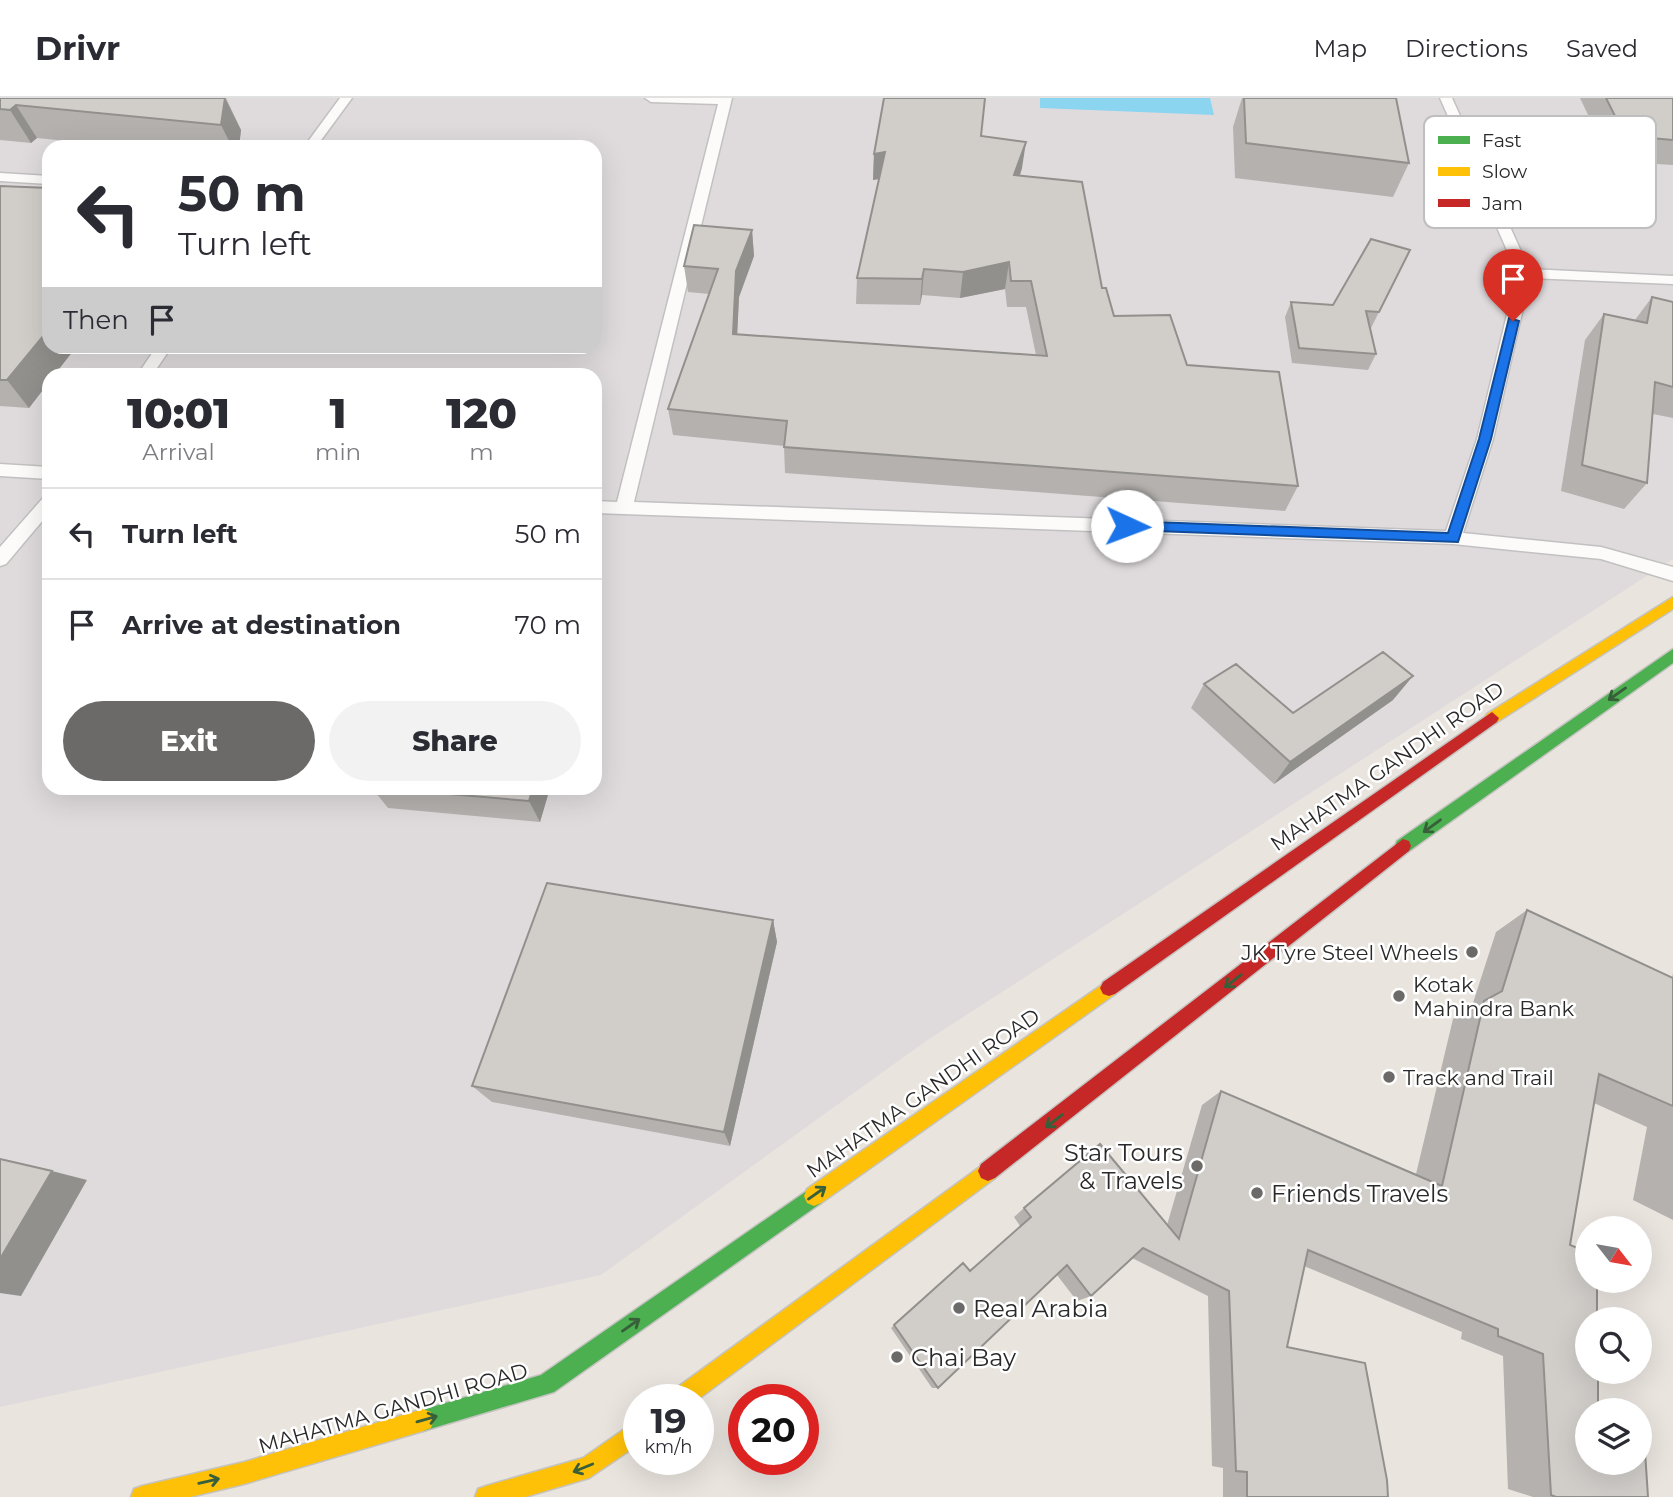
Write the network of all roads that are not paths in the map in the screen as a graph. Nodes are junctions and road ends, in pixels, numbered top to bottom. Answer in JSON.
{"nodes":[{"id":1,"x":346,"y":98,"type":"edge"},
{"id":2,"x":651,"y":98,"type":"edge"},
{"id":3,"x":1446,"y":98,"type":"edge"},
{"id":4,"x":726,"y":99,"type":"edge"},
{"id":5,"x":1454,"y":116,"type":"edge"},
{"id":6,"x":315,"y":140,"type":"edge"},
{"id":7,"x":0,"y":177,"type":"edge"},
{"id":8,"x":42,"y":180,"type":"edge"},
{"id":9,"x":1504,"y":228,"type":"edge"},
{"id":10,"x":1524,"y":274,"type":"junction"},
{"id":11,"x":1673,"y":280,"type":"edge"},
{"id":12,"x":0,"y":470,"type":"edge"},
{"id":13,"x":42,"y":473,"type":"edge"},
{"id":14,"x":602,"y":507,"type":"edge"},
{"id":15,"x":624,"y":509,"type":"junction"},
{"id":16,"x":42,"y":510,"type":"edge"},
{"id":17,"x":1453,"y":538,"type":"junction"},
{"id":18,"x":0,"y":559,"type":"edge"},
{"id":19,"x":1673,"y":574,"type":"edge"},
{"id":20,"x":1673,"y":602,"type":"edge"},
{"id":21,"x":1673,"y":655,"type":"edge"},
{"id":22,"x":701,"y":1384,"type":"edge"},
{"id":23,"x":623,"y":1442,"type":"edge"},
{"id":24,"x":142,"y":1497,"type":"edge"},
{"id":25,"x":486,"y":1497,"type":"edge"}],
"edges":[{"from":1,"to":6,"type":"lane"},
{"from":2,"to":4,"type":"lane"},
{"from":3,"to":5,"type":"lane"},
{"from":4,"to":15,"type":"lane"},
{"from":7,"to":8,"type":"lane"},
{"from":9,"to":10,"type":"lane"},
{"from":10,"to":11,"type":"lane"},
{"from":10,"to":17,"type":"lane"},
{"from":12,"to":13,"type":"lane"},
{"from":14,"to":15,"type":"lane"},
{"from":15,"to":17,"type":"lane"},
{"from":16,"to":18,"type":"lane"},
{"from":17,"to":19,"type":"lane"},
{"from":24,"to":20,"type":"main road","name":"MAHATMA GANDHI ROAD","one_way":true},
{"from":21,"to":22,"type":"main road","one_way":true},
{"from":23,"to":25,"type":"main road","one_way":true}]}
